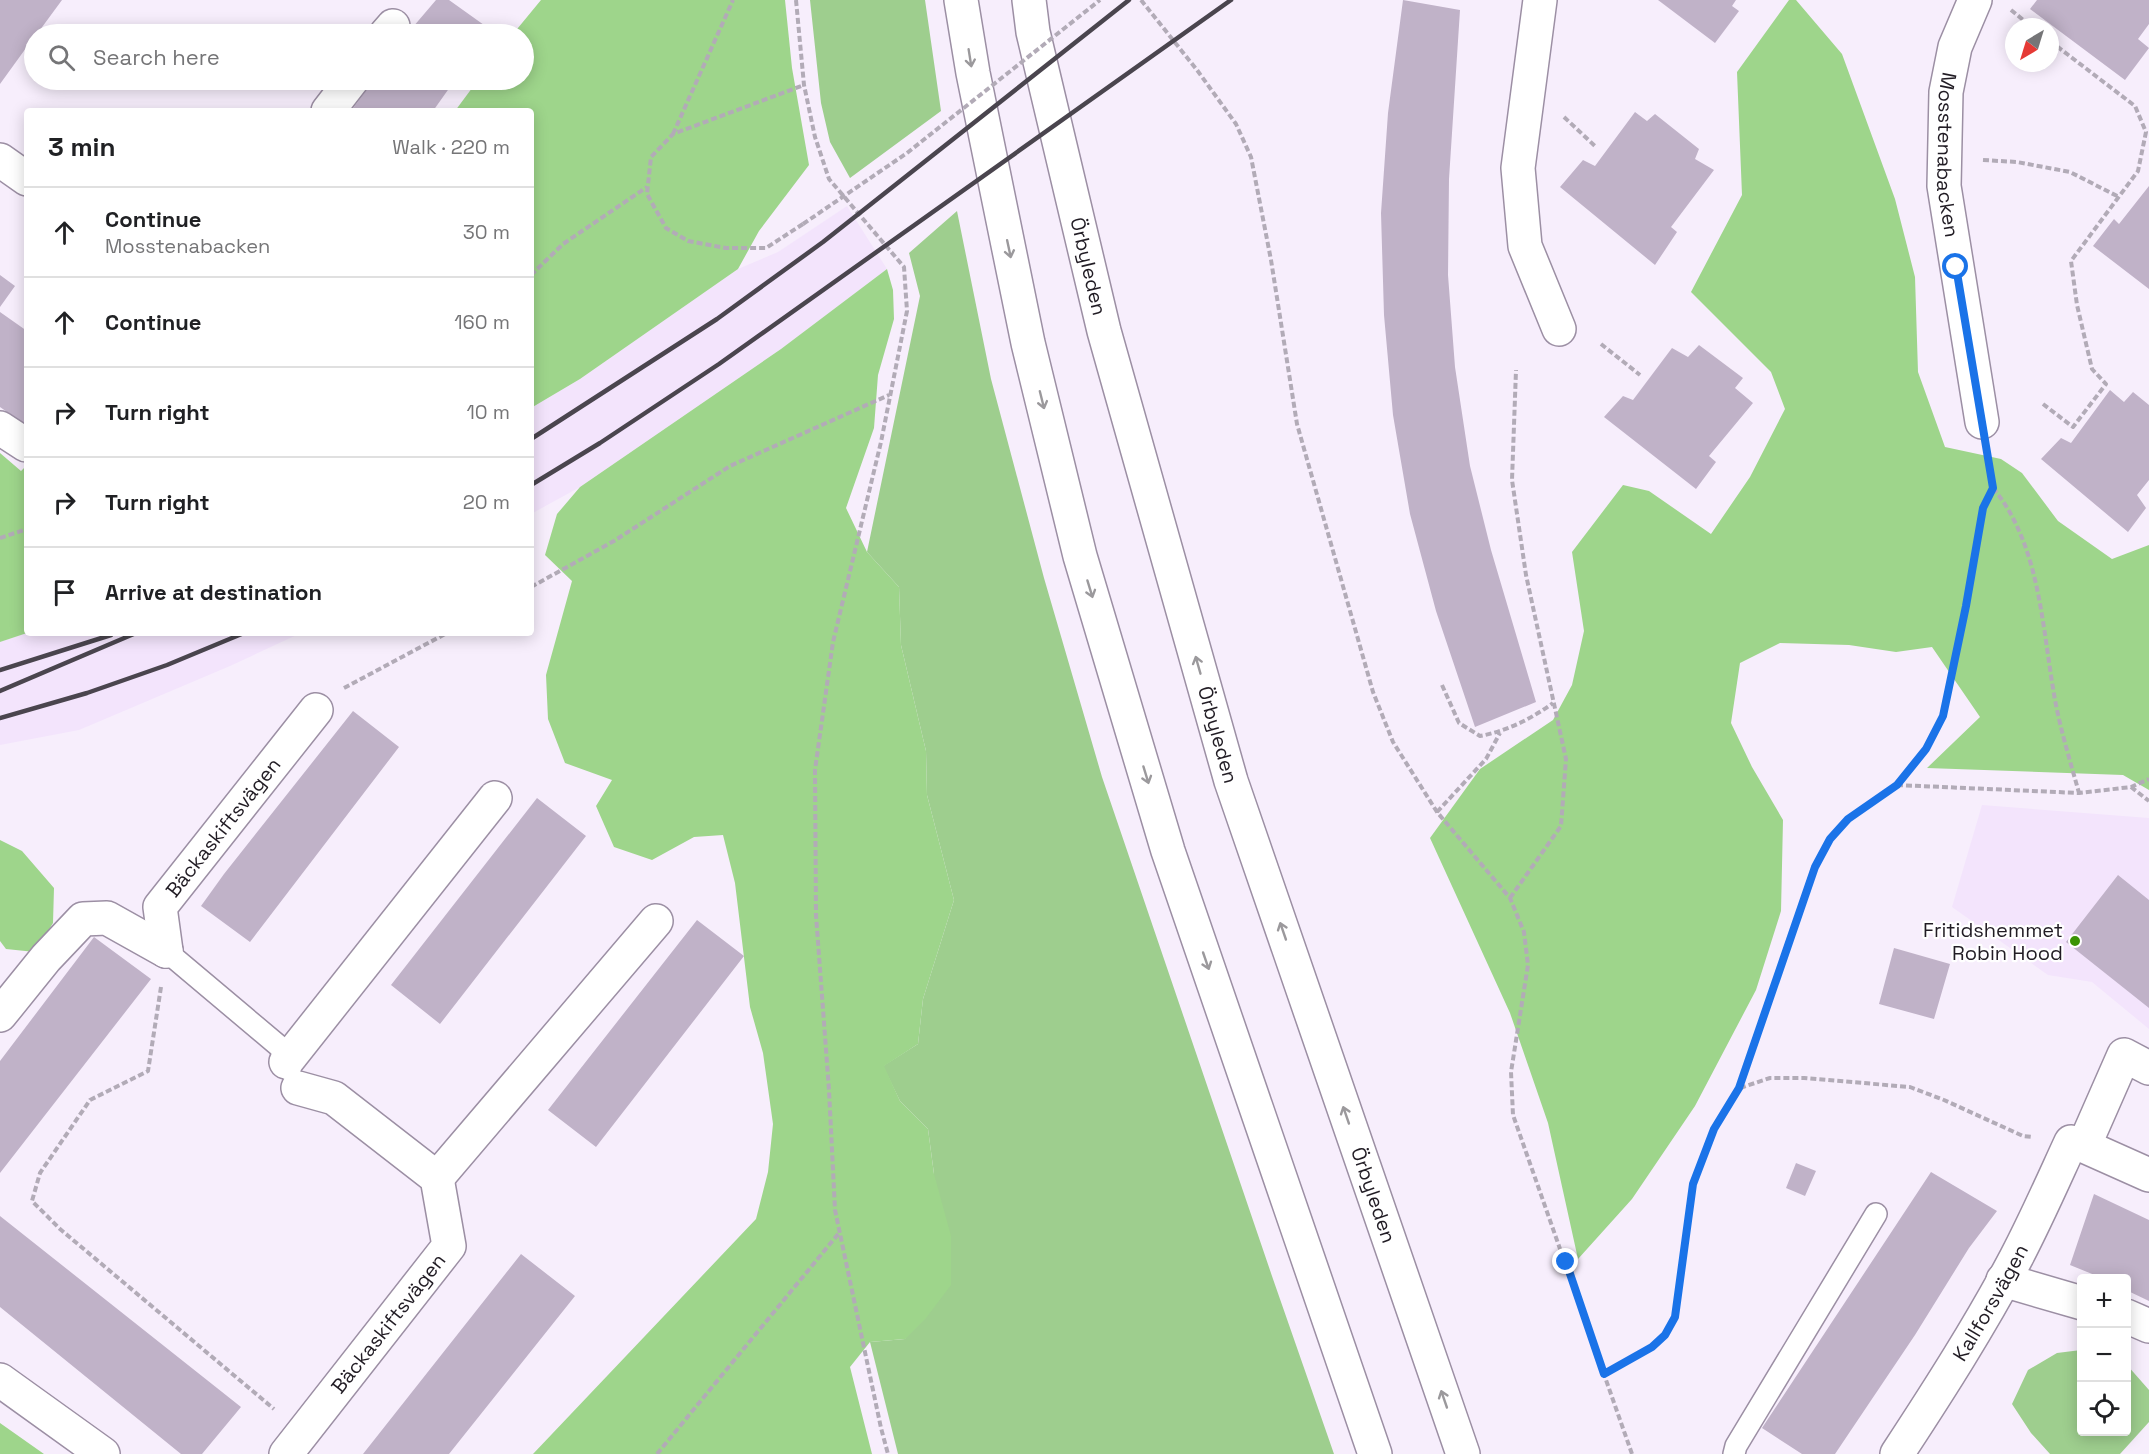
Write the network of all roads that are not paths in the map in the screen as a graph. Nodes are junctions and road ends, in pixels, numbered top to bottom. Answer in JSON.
{"nodes":[{"id":1,"x":961,"y":0,"type":"edge"},
{"id":2,"x":1029,"y":0,"type":"edge"},
{"id":3,"x":1540,"y":0,"type":"edge"},
{"id":4,"x":1991,"y":3,"type":"edge"},
{"id":5,"x":344,"y":90,"type":"edge"},
{"id":6,"x":330,"y":108,"type":"edge"},
{"id":7,"x":0,"y":160,"type":"edge"},
{"id":8,"x":24,"y":177,"type":"edge"},
{"id":9,"x":1559,"y":329,"type":"dead end"},
{"id":10,"x":1982,"y":422,"type":"road end"},
{"id":11,"x":0,"y":428,"type":"edge"},
{"id":12,"x":24,"y":444,"type":"edge"},
{"id":13,"x":316,"y":710,"type":"road end"},
{"id":14,"x":495,"y":798,"type":"dead end"},
{"id":15,"x":656,"y":921,"type":"dead end"},
{"id":16,"x":166,"y":951,"type":"junction"},
{"id":17,"x":0,"y":1015,"type":"edge"},
{"id":18,"x":2149,"y":1068,"type":"edge"},
{"id":19,"x":292,"y":1075,"type":"junction"},
{"id":20,"x":2072,"y":1142,"type":"road end"},
{"id":21,"x":2149,"y":1176,"type":"edge"},
{"id":22,"x":437,"y":1178,"type":"junction"},
{"id":23,"x":1876,"y":1214,"type":"dead end"},
{"id":24,"x":2003,"y":1280,"type":"junction"},
{"id":25,"x":2077,"y":1302,"type":"edge"},
{"id":26,"x":2131,"y":1318,"type":"edge"},
{"id":27,"x":2149,"y":1326,"type":"edge"},
{"id":28,"x":0,"y":1380,"type":"edge"},
{"id":29,"x":294,"y":1444,"type":"edge"},
{"id":30,"x":103,"y":1454,"type":"edge"},
{"id":31,"x":1375,"y":1454,"type":"edge"},
{"id":32,"x":1462,"y":1454,"type":"edge"},
{"id":33,"x":1734,"y":1454,"type":"edge"},
{"id":34,"x":1897,"y":1454,"type":"edge"}],
"edges":[{"from":1,"to":31,"type":"street","one_way":true},
{"from":32,"to":2,"type":"street","name":"Örbyleden","one_way":true},
{"from":3,"to":9,"type":"street"},
{"from":4,"to":10,"type":"street","name":"Mosstenabacken"},
{"from":5,"to":6,"type":"street"},
{"from":7,"to":8,"type":"street"},
{"from":11,"to":12,"type":"street"},
{"from":13,"to":16,"type":"street","name":"Bäckaskiftsvägen"},
{"from":14,"to":19,"type":"street"},
{"from":15,"to":22,"type":"street"},
{"from":16,"to":17,"type":"street"},
{"from":16,"to":19,"type":"lane"},
{"from":18,"to":21,"type":"street"},
{"from":19,"to":22,"type":"street"},
{"from":20,"to":24,"type":"street","name":"Kallforsvägen"},
{"from":22,"to":29,"type":"street","name":"Bäckaskiftsvägen"},
{"from":23,"to":33,"type":"lane"},
{"from":24,"to":25,"type":"street"},
{"from":24,"to":34,"type":"street","name":"Kallforsvägen"},
{"from":26,"to":27,"type":"street"},
{"from":28,"to":30,"type":"street"}]}
